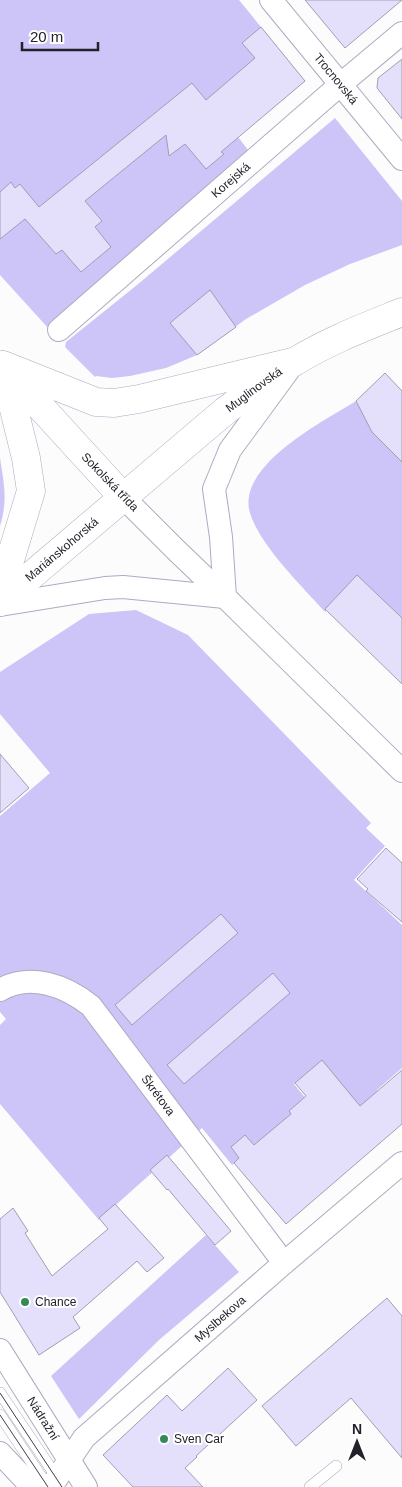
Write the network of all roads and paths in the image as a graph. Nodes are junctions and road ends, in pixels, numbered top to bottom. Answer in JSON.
{"nodes":[{"id":1,"x":271,"y":0,"type":"edge"},
{"id":2,"x":402,"y":33,"type":"edge"},
{"id":3,"x":341,"y":84,"type":"junction"},
{"id":4,"x":402,"y":159,"type":"edge"},
{"id":5,"x":402,"y":312,"type":"edge"},
{"id":6,"x":59,"y":330,"type":"dead end"},
{"id":7,"x":295,"y":361,"type":"junction"},
{"id":8,"x":1,"y":364,"type":"edge"},
{"id":9,"x":123,"y":497,"type":"junction"},
{"id":10,"x":0,"y":593,"type":"edge"},
{"id":11,"x":225,"y":597,"type":"junction"},
{"id":12,"x":0,"y":604,"type":"edge"},
{"id":13,"x":402,"y":771,"type":"edge"},
{"id":14,"x":0,"y":990,"type":"edge"},
{"id":15,"x":402,"y":1163,"type":"edge"},
{"id":16,"x":284,"y":1263,"type":"junction"},
{"id":17,"x":0,"y":1350,"type":"edge"},
{"id":18,"x":0,"y":1393,"type":"edge"},
{"id":19,"x":0,"y":1415,"type":"edge"},
{"id":20,"x":0,"y":1453,"type":"edge"},
{"id":21,"x":70,"y":1459,"type":"junction"},
{"id":22,"x":336,"y":1466,"type":"dead end"},
{"id":23,"x":55,"y":1485,"type":"edge"},
{"id":24,"x":32,"y":1487,"type":"edge"},
{"id":25,"x":86,"y":1487,"type":"edge"},
{"id":26,"x":310,"y":1487,"type":"edge"}],
"edges":[{"from":1,"to":3,"type":"street","name":"Trocnovská"},
{"from":2,"to":3,"type":"street","name":"Korejská"},
{"from":3,"to":4,"type":"street","name":"Trocnovská"},
{"from":3,"to":6,"type":"street","name":"Korejská"},
{"from":5,"to":7,"type":"street","name":"Muglinovská"},
{"from":7,"to":8,"type":"street"},
{"from":7,"to":9,"type":"street","name":"Muglinovská"},
{"from":7,"to":11,"type":"street"},
{"from":8,"to":9,"type":"street","name":"Sokolská třída"},
{"from":8,"to":10,"type":"street"},
{"from":9,"to":11,"type":"street","name":"Sokolská třída"},
{"from":9,"to":12,"type":"street","name":"Mariánskohorská"},
{"from":11,"to":12,"type":"street"},
{"from":11,"to":13,"type":"street","name":"Sokolská třída"},
{"from":14,"to":16,"type":"street","name":"Škrétova"},
{"from":15,"to":16,"type":"street","name":"Myslbekova"},
{"from":16,"to":21,"type":"street","name":"Myslbekova"},
{"from":17,"to":21,"type":"street","name":"Nádražní"},
{"from":18,"to":23,"type":"lane"},
{"from":19,"to":23,"type":"lane"},
{"from":20,"to":24,"type":"street"},
{"from":21,"to":23,"type":"street","name":"Myslbekova"},
{"from":21,"to":25,"type":"street","name":"Nádražní"},
{"from":22,"to":26,"type":"lane"}]}
